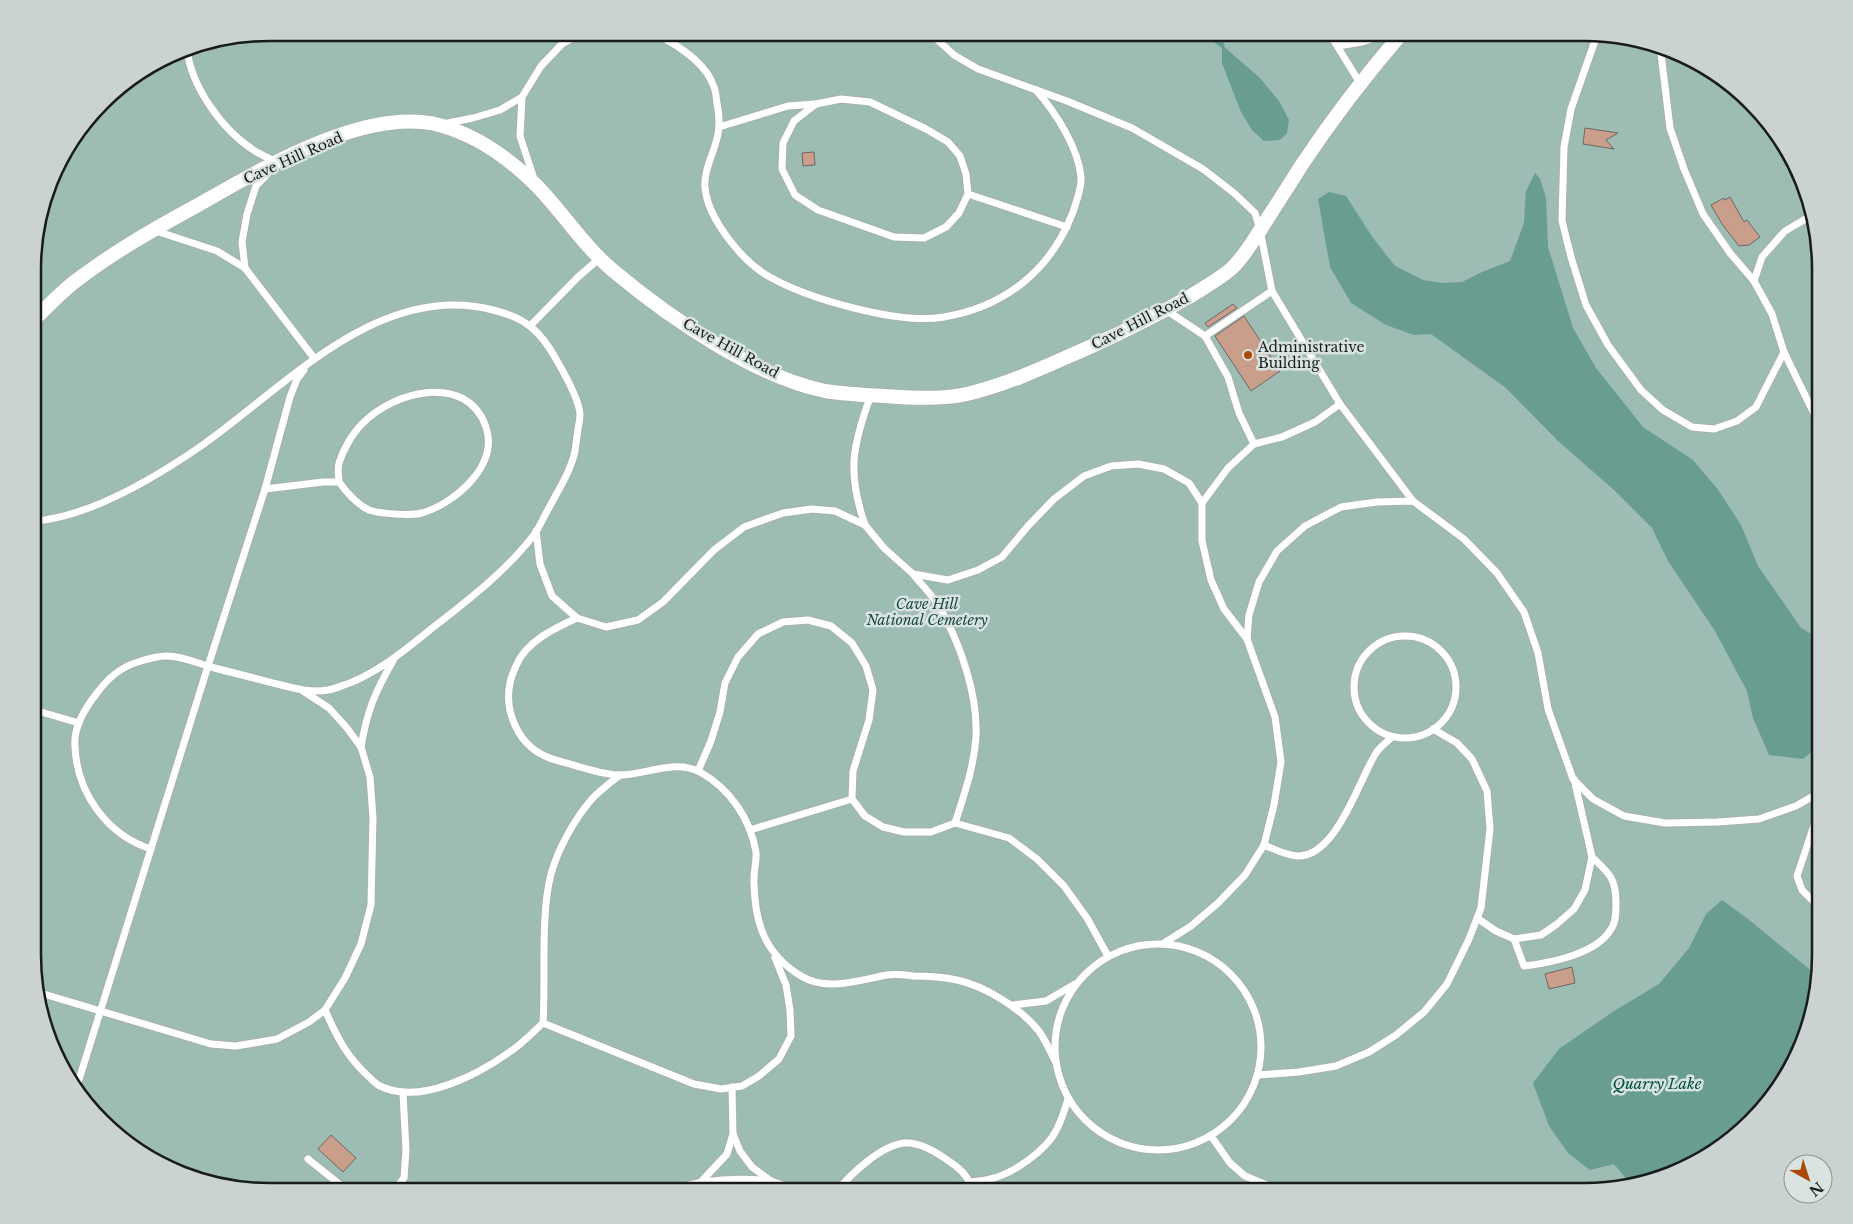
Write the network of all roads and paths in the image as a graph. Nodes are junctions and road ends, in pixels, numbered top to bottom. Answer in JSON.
{"nodes":[{"id":1,"x":567,"y":41,"type":"edge"},
{"id":2,"x":670,"y":41,"type":"edge"},
{"id":3,"x":939,"y":41,"type":"edge"},
{"id":4,"x":1335,"y":41,"type":"edge"},
{"id":5,"x":1365,"y":41,"type":"edge"},
{"id":6,"x":1395,"y":41,"type":"edge"},
{"id":7,"x":1595,"y":42,"type":"edge"},
{"id":8,"x":1338,"y":46,"type":"junction"},
{"id":9,"x":1661,"y":55,"type":"edge"},
{"id":10,"x":188,"y":56,"type":"edge"},
{"id":11,"x":1360,"y":83,"type":"junction"},
{"id":12,"x":1036,"y":90,"type":"junction"},
{"id":13,"x":522,"y":97,"type":"junction"},
{"id":14,"x":816,"y":104,"type":"junction"},
{"id":15,"x":437,"y":125,"type":"junction"},
{"id":16,"x":719,"y":127,"type":"junction"},
{"id":17,"x":277,"y":162,"type":"junction"},
{"id":18,"x":536,"y":185,"type":"junction"},
{"id":19,"x":968,"y":194,"type":"junction"},
{"id":20,"x":1806,"y":220,"type":"edge"},
{"id":21,"x":1067,"y":227,"type":"junction"},
{"id":22,"x":153,"y":230,"type":"junction"},
{"id":23,"x":1260,"y":230,"type":"junction"},
{"id":24,"x":600,"y":258,"type":"junction"},
{"id":25,"x":245,"y":268,"type":"junction"},
{"id":26,"x":1754,"y":281,"type":"junction"},
{"id":27,"x":1272,"y":292,"type":"junction"},
{"id":28,"x":1166,"y":310,"type":"junction"},
{"id":29,"x":41,"y":313,"type":"edge"},
{"id":30,"x":531,"y":325,"type":"junction"},
{"id":31,"x":1205,"y":336,"type":"junction"},
{"id":32,"x":1784,"y":352,"type":"junction"},
{"id":33,"x":314,"y":358,"type":"junction"},
{"id":34,"x":871,"y":396,"type":"junction"},
{"id":35,"x":1340,"y":404,"type":"junction"},
{"id":36,"x":1812,"y":410,"type":"edge"},
{"id":37,"x":1254,"y":444,"type":"junction"},
{"id":38,"x":339,"y":482,"type":"junction"},
{"id":39,"x":265,"y":489,"type":"junction"},
{"id":40,"x":1413,"y":501,"type":"junction"},
{"id":41,"x":1202,"y":503,"type":"junction"},
{"id":42,"x":41,"y":521,"type":"edge"},
{"id":43,"x":865,"y":526,"type":"junction"},
{"id":44,"x":536,"y":531,"type":"junction"},
{"id":45,"x":912,"y":574,"type":"junction"},
{"id":46,"x":577,"y":618,"type":"junction"},
{"id":47,"x":1247,"y":640,"type":"junction"},
{"id":48,"x":394,"y":659,"type":"junction"},
{"id":49,"x":208,"y":666,"type":"junction"},
{"id":50,"x":301,"y":690,"type":"junction"},
{"id":51,"x":41,"y":712,"type":"edge"},
{"id":52,"x":79,"y":723,"type":"junction"},
{"id":53,"x":1433,"y":729,"type":"junction"},
{"id":54,"x":1392,"y":737,"type":"junction"},
{"id":55,"x":361,"y":747,"type":"junction"},
{"id":56,"x":698,"y":771,"type":"junction"},
{"id":57,"x":620,"y":775,"type":"junction"},
{"id":58,"x":1574,"y":779,"type":"junction"},
{"id":59,"x":1812,"y":797,"type":"edge"},
{"id":60,"x":852,"y":800,"type":"junction"},
{"id":61,"x":955,"y":823,"type":"junction"},
{"id":62,"x":750,"y":830,"type":"junction"},
{"id":63,"x":1812,"y":831,"type":"edge"},
{"id":64,"x":1264,"y":845,"type":"junction"},
{"id":65,"x":151,"y":849,"type":"junction"},
{"id":66,"x":1592,"y":857,"type":"junction"},
{"id":67,"x":1812,"y":900,"type":"edge"},
{"id":68,"x":1477,"y":918,"type":"junction"},
{"id":69,"x":1514,"y":939,"type":"junction"},
{"id":70,"x":1164,"y":943,"type":"junction"},
{"id":71,"x":774,"y":954,"type":"junction"},
{"id":72,"x":1108,"y":956,"type":"junction"},
{"id":73,"x":1076,"y":983,"type":"junction"},
{"id":74,"x":45,"y":994,"type":"edge"},
{"id":75,"x":1013,"y":1005,"type":"junction"},
{"id":76,"x":325,"y":1010,"type":"junction"},
{"id":77,"x":100,"y":1011,"type":"junction"},
{"id":78,"x":543,"y":1023,"type":"junction"},
{"id":79,"x":1055,"y":1061,"type":"junction"},
{"id":80,"x":1258,"y":1074,"type":"junction"},
{"id":81,"x":78,"y":1079,"type":"edge"},
{"id":82,"x":732,"y":1088,"type":"junction"},
{"id":83,"x":403,"y":1093,"type":"junction"},
{"id":84,"x":1068,"y":1099,"type":"junction"},
{"id":85,"x":733,"y":1134,"type":"junction"},
{"id":86,"x":1211,"y":1136,"type":"junction"},
{"id":87,"x":308,"y":1159,"type":"dead end"},
{"id":88,"x":771,"y":1181,"type":"junction"},
{"id":89,"x":971,"y":1182,"type":"joint"},
{"id":90,"x":337,"y":1183,"type":"edge"},
{"id":91,"x":400,"y":1183,"type":"edge"},
{"id":92,"x":700,"y":1183,"type":"joint"},
{"id":93,"x":777,"y":1183,"type":"edge"},
{"id":94,"x":844,"y":1183,"type":"edge"},
{"id":95,"x":1262,"y":1183,"type":"edge"}],
"edges":[{"from":1,"to":13,"type":"lane"},
{"from":2,"to":16,"type":"lane"},
{"from":3,"to":12,"type":"lane"},
{"from":4,"to":8,"type":"lane"},
{"from":5,"to":8,"type":"lane"},
{"from":6,"to":11,"type":"street","name":"Cave Hill Road"},
{"from":7,"to":32,"type":"lane"},
{"from":8,"to":11,"type":"lane"},
{"from":9,"to":26,"type":"lane"},
{"from":10,"to":17,"type":"lane"},
{"from":11,"to":23,"type":"street","name":"Cave Hill Road"},
{"from":12,"to":21,"type":"lane"},
{"from":12,"to":23,"type":"lane"},
{"from":13,"to":15,"type":"lane"},
{"from":13,"to":18,"type":"lane"},
{"from":14,"to":16,"type":"lane"},
{"from":14,"to":19,"type":"lane"},
{"from":14,"to":19,"type":"lane"},
{"from":15,"to":17,"type":"street","name":"Cave Hill Road"},
{"from":15,"to":18,"type":"street","name":"Cave Hill Road"},
{"from":16,"to":21,"type":"lane"},
{"from":17,"to":22,"type":"street","name":"Cave Hill Road"},
{"from":17,"to":25,"type":"lane"},
{"from":18,"to":24,"type":"street","name":"Cave Hill Road"},
{"from":19,"to":21,"type":"lane"},
{"from":20,"to":26,"type":"lane"},
{"from":22,"to":25,"type":"lane"},
{"from":22,"to":29,"type":"street","name":"Cave Hill Road"},
{"from":23,"to":27,"type":"lane"},
{"from":23,"to":28,"type":"street","name":"Cave Hill Road"},
{"from":24,"to":30,"type":"lane"},
{"from":24,"to":34,"type":"street","name":"Cave Hill Road"},
{"from":25,"to":33,"type":"lane"},
{"from":26,"to":32,"type":"lane"},
{"from":27,"to":31,"type":"lane"},
{"from":27,"to":35,"type":"lane"},
{"from":28,"to":31,"type":"lane"},
{"from":28,"to":34,"type":"street","name":"Cave Hill Road"},
{"from":30,"to":33,"type":"lane"},
{"from":30,"to":44,"type":"lane"},
{"from":31,"to":37,"type":"lane"},
{"from":32,"to":36,"type":"lane"},
{"from":33,"to":39,"type":"lane"},
{"from":33,"to":42,"type":"lane"},
{"from":34,"to":43,"type":"lane"},
{"from":35,"to":37,"type":"lane"},
{"from":35,"to":40,"type":"lane"},
{"from":37,"to":41,"type":"lane"},
{"from":38,"to":38,"type":"lane"},
{"from":38,"to":39,"type":"lane"},
{"from":39,"to":49,"type":"lane"},
{"from":40,"to":47,"type":"lane"},
{"from":40,"to":58,"type":"lane"},
{"from":41,"to":45,"type":"lane"},
{"from":41,"to":47,"type":"lane"},
{"from":43,"to":45,"type":"lane"},
{"from":43,"to":46,"type":"lane"},
{"from":44,"to":46,"type":"lane"},
{"from":44,"to":48,"type":"lane"},
{"from":45,"to":61,"type":"lane"},
{"from":46,"to":57,"type":"lane"},
{"from":47,"to":64,"type":"lane"},
{"from":48,"to":50,"type":"lane"},
{"from":48,"to":55,"type":"lane"},
{"from":49,"to":50,"type":"lane"},
{"from":49,"to":52,"type":"lane"},
{"from":49,"to":65,"type":"lane"},
{"from":50,"to":55,"type":"lane"},
{"from":51,"to":52,"type":"lane"},
{"from":52,"to":65,"type":"lane"},
{"from":53,"to":54,"type":"lane"},
{"from":53,"to":54,"type":"lane"},
{"from":53,"to":68,"type":"lane"},
{"from":54,"to":64,"type":"lane"},
{"from":55,"to":76,"type":"lane"},
{"from":56,"to":57,"type":"lane"},
{"from":56,"to":60,"type":"lane"},
{"from":56,"to":62,"type":"lane"},
{"from":57,"to":78,"type":"lane"},
{"from":58,"to":59,"type":"lane"},
{"from":58,"to":66,"type":"lane"},
{"from":60,"to":61,"type":"lane"},
{"from":60,"to":62,"type":"lane"},
{"from":61,"to":72,"type":"lane"},
{"from":62,"to":71,"type":"lane"},
{"from":63,"to":67,"type":"lane"},
{"from":64,"to":70,"type":"lane"},
{"from":65,"to":77,"type":"lane"},
{"from":66,"to":69,"type":"lane"},
{"from":66,"to":69,"type":"lane"},
{"from":68,"to":69,"type":"lane"},
{"from":68,"to":80,"type":"lane"},
{"from":70,"to":72,"type":"lane"},
{"from":70,"to":80,"type":"lane"},
{"from":71,"to":75,"type":"lane"},
{"from":71,"to":82,"type":"lane"},
{"from":72,"to":73,"type":"lane"},
{"from":73,"to":75,"type":"lane"},
{"from":73,"to":79,"type":"lane"},
{"from":74,"to":77,"type":"lane"},
{"from":75,"to":79,"type":"lane"},
{"from":76,"to":77,"type":"lane"},
{"from":76,"to":83,"type":"lane"},
{"from":77,"to":81,"type":"lane"},
{"from":78,"to":82,"type":"lane"},
{"from":78,"to":83,"type":"lane"},
{"from":79,"to":84,"type":"lane"},
{"from":80,"to":86,"type":"lane"},
{"from":82,"to":85,"type":"lane"},
{"from":83,"to":91,"type":"lane"},
{"from":84,"to":86,"type":"lane"},
{"from":84,"to":89,"type":"lane"},
{"from":85,"to":88,"type":"lane"},
{"from":85,"to":92,"type":"lane"},
{"from":86,"to":95,"type":"lane"},
{"from":87,"to":90,"type":"lane"},
{"from":88,"to":92,"type":"lane"},
{"from":88,"to":93,"type":"lane"},
{"from":89,"to":94,"type":"lane"}]}
